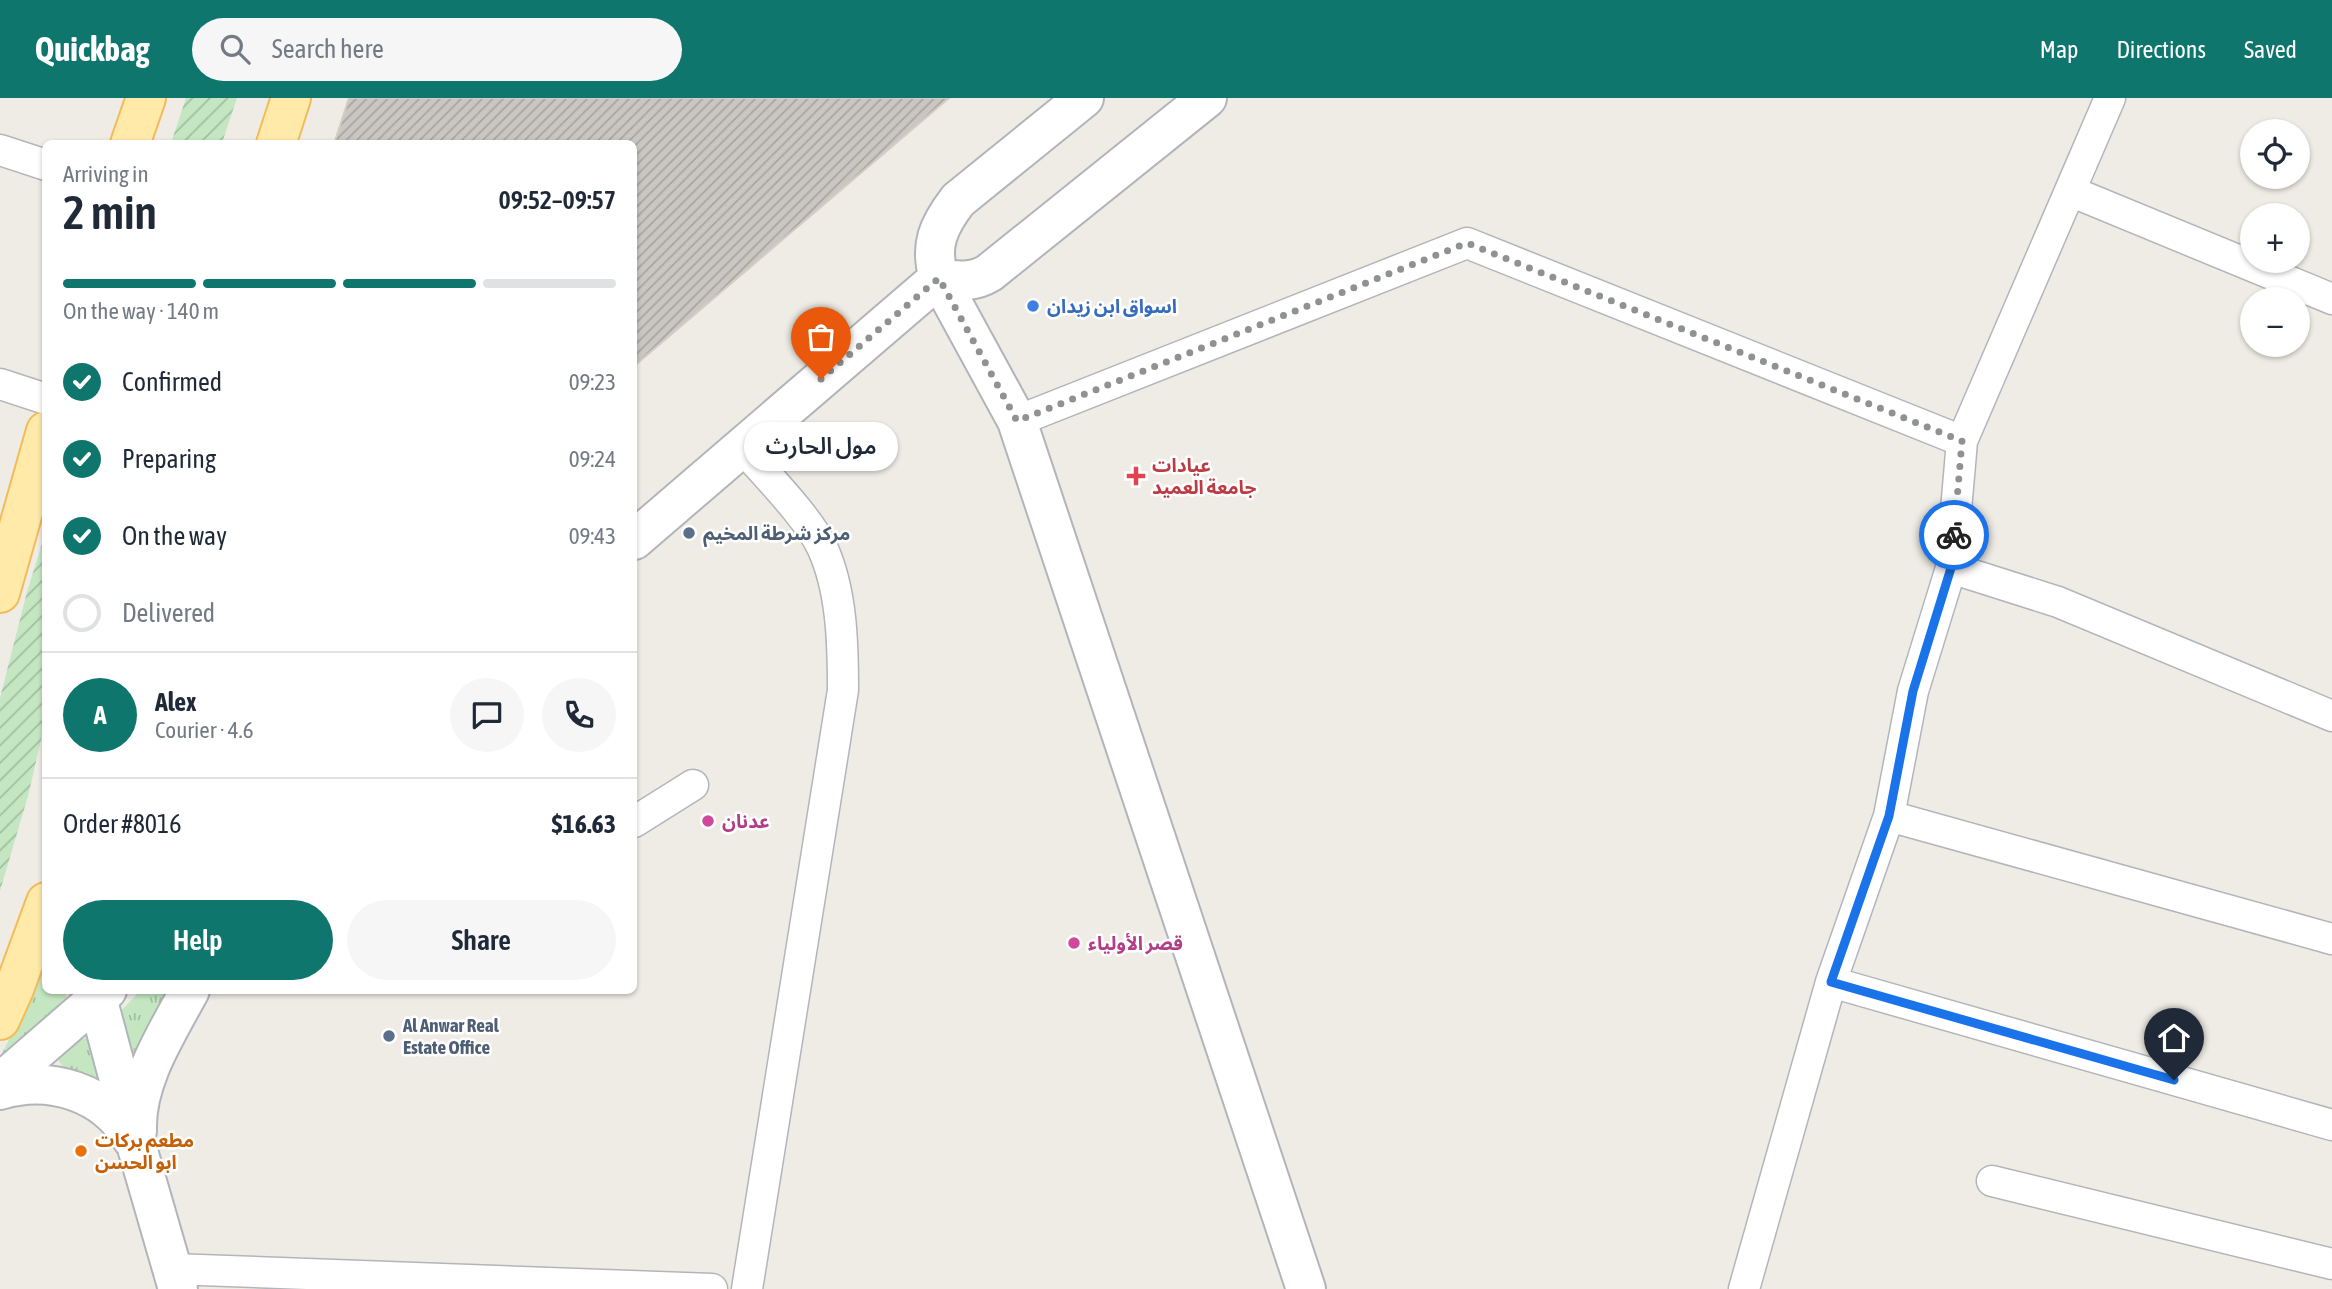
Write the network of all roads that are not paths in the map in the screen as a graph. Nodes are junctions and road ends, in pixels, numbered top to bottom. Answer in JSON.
{"nodes":[{"id":1,"x":146,"y":98,"type":"edge"},
{"id":2,"x":290,"y":98,"type":"edge"},
{"id":3,"x":1084,"y":98,"type":"edge"},
{"id":4,"x":1207,"y":98,"type":"edge"},
{"id":5,"x":2110,"y":98,"type":"edge"},
{"id":6,"x":131,"y":140,"type":"edge"},
{"id":7,"x":277,"y":140,"type":"edge"},
{"id":8,"x":0,"y":150,"type":"edge"},
{"id":9,"x":42,"y":164,"type":"edge"},
{"id":10,"x":2070,"y":191,"type":"junction"},
{"id":11,"x":939,"y":278,"type":"junction"},
{"id":12,"x":2332,"y":299,"type":"edge"},
{"id":13,"x":0,"y":384,"type":"edge"},
{"id":14,"x":42,"y":398,"type":"edge"},
{"id":15,"x":1017,"y":421,"type":"junction"},
{"id":16,"x":1962,"y":441,"type":"junction"},
{"id":17,"x":42,"y":445,"type":"edge"},
{"id":18,"x":742,"y":447,"type":"junction"},
{"id":19,"x":637,"y":537,"type":"edge"},
{"id":20,"x":1951,"y":568,"type":"junction"},
{"id":21,"x":0,"y":593,"type":"edge"},
{"id":22,"x":2332,"y":716,"type":"edge"},
{"id":23,"x":692,"y":785,"type":"dead end"},
{"id":24,"x":1889,"y":816,"type":"junction"},
{"id":25,"x":637,"y":820,"type":"edge"},
{"id":26,"x":42,"y":913,"type":"edge"},
{"id":27,"x":2332,"y":939,"type":"edge"},
{"id":28,"x":1831,"y":982,"type":"junction"},
{"id":29,"x":99,"y":994,"type":"edge"},
{"id":30,"x":100,"y":994,"type":"edge"},
{"id":31,"x":188,"y":994,"type":"edge"},
{"id":32,"x":0,"y":1020,"type":"edge"},
{"id":33,"x":0,"y":1083,"type":"edge"},
{"id":34,"x":0,"y":1090,"type":"edge"},
{"id":35,"x":2332,"y":1125,"type":"edge"},
{"id":36,"x":138,"y":1151,"type":"junction"},
{"id":37,"x":1992,"y":1181,"type":"dead end"},
{"id":38,"x":2332,"y":1264,"type":"edge"},
{"id":39,"x":175,"y":1279,"type":"edge"},
{"id":40,"x":712,"y":1289,"type":"edge"},
{"id":41,"x":747,"y":1289,"type":"edge"},
{"id":42,"x":1306,"y":1289,"type":"edge"},
{"id":43,"x":1744,"y":1289,"type":"edge"}],
"edges":[{"from":1,"to":6,"type":"main road"},
{"from":2,"to":7,"type":"main road"},
{"from":3,"to":11,"type":"main road"},
{"from":4,"to":11,"type":"main road"},
{"from":5,"to":10,"type":"street"},
{"from":8,"to":9,"type":"street"},
{"from":10,"to":12,"type":"street"},
{"from":10,"to":16,"type":"street"},
{"from":11,"to":15,"type":"main road"},
{"from":11,"to":18,"type":"main road"},
{"from":13,"to":14,"type":"street"},
{"from":15,"to":16,"type":"street"},
{"from":15,"to":42,"type":"main road"},
{"from":16,"to":20,"type":"street"},
{"from":17,"to":21,"type":"main road"},
{"from":18,"to":19,"type":"main road"},
{"from":18,"to":41,"type":"street"},
{"from":20,"to":22,"type":"street"},
{"from":20,"to":24,"type":"street"},
{"from":23,"to":25,"type":"street"},
{"from":24,"to":27,"type":"street"},
{"from":24,"to":28,"type":"street"},
{"from":26,"to":32,"type":"main road"},
{"from":28,"to":35,"type":"street"},
{"from":28,"to":43,"type":"street"},
{"from":29,"to":33,"type":"main road"},
{"from":30,"to":36,"type":"main road"},
{"from":31,"to":36,"type":"main road"},
{"from":34,"to":36,"type":"main road"},
{"from":36,"to":39,"type":"main road"},
{"from":37,"to":38,"type":"street"},
{"from":39,"to":40,"type":"street"}]}
